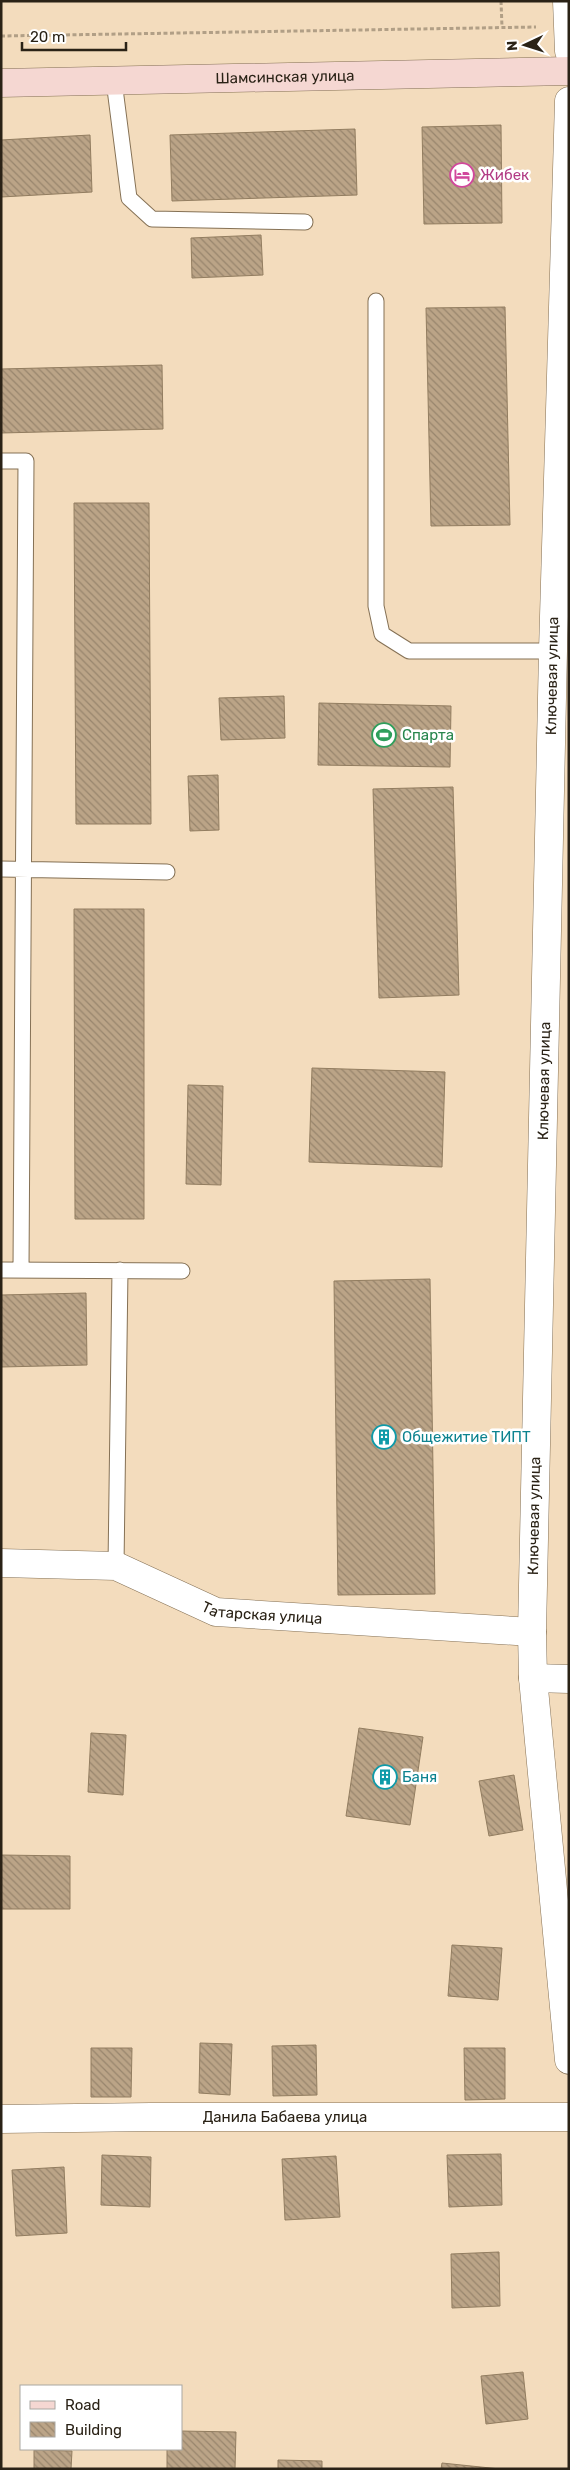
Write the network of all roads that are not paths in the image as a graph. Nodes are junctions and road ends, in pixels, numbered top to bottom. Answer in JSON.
{"nodes":[{"id":1,"x":567,"y":1,"type":"edge"},
{"id":2,"x":569,"y":51,"type":"edge"},
{"id":3,"x":569,"y":71,"type":"edge"},
{"id":4,"x":114,"y":81,"type":"junction"},
{"id":5,"x":1,"y":83,"type":"edge"},
{"id":6,"x":569,"y":101,"type":"edge"},
{"id":7,"x":305,"y":222,"type":"dead end"},
{"id":8,"x":376,"y":301,"type":"dead end"},
{"id":9,"x":1,"y":461,"type":"edge"},
{"id":10,"x":553,"y":651,"type":"junction"},
{"id":11,"x":1,"y":869,"type":"edge"},
{"id":12,"x":23,"y":870,"type":"junction"},
{"id":13,"x":166,"y":872,"type":"dead end"},
{"id":14,"x":1,"y":1270,"type":"edge"},
{"id":15,"x":21,"y":1270,"type":"junction"},
{"id":16,"x":120,"y":1270,"type":"junction"},
{"id":17,"x":182,"y":1271,"type":"dead end"},
{"id":18,"x":1,"y":1563,"type":"edge"},
{"id":19,"x":116,"y":1566,"type":"junction"},
{"id":20,"x":532,"y":1632,"type":"junction"},
{"id":21,"x":533,"y":1678,"type":"junction"},
{"id":22,"x":569,"y":1679,"type":"edge"},
{"id":23,"x":569,"y":2060,"type":"edge"},
{"id":24,"x":569,"y":2117,"type":"edge"},
{"id":25,"x":1,"y":2119,"type":"edge"}],
"edges":[{"from":1,"to":2,"type":"street"},
{"from":3,"to":4,"type":"main road","name":"Шамсинская улица"},
{"from":4,"to":5,"type":"main road","name":"Шамсинская улица"},
{"from":4,"to":7,"type":"lane"},
{"from":6,"to":10,"type":"street","name":"Ключевая улица"},
{"from":8,"to":10,"type":"lane"},
{"from":9,"to":12,"type":"lane"},
{"from":10,"to":20,"type":"street","name":"Ключевая улица"},
{"from":11,"to":12,"type":"lane"},
{"from":12,"to":13,"type":"lane"},
{"from":12,"to":15,"type":"lane"},
{"from":14,"to":15,"type":"lane"},
{"from":15,"to":16,"type":"lane"},
{"from":16,"to":17,"type":"lane"},
{"from":16,"to":19,"type":"lane"},
{"from":18,"to":19,"type":"street","name":"Татарская улица"},
{"from":19,"to":20,"type":"street","name":"Татарская улица"},
{"from":20,"to":21,"type":"street","name":"Ключевая улица"},
{"from":21,"to":22,"type":"street"},
{"from":21,"to":23,"type":"street","name":"Ключевая улица"},
{"from":24,"to":25,"type":"street","name":"Данила Бабаева улица"}]}
